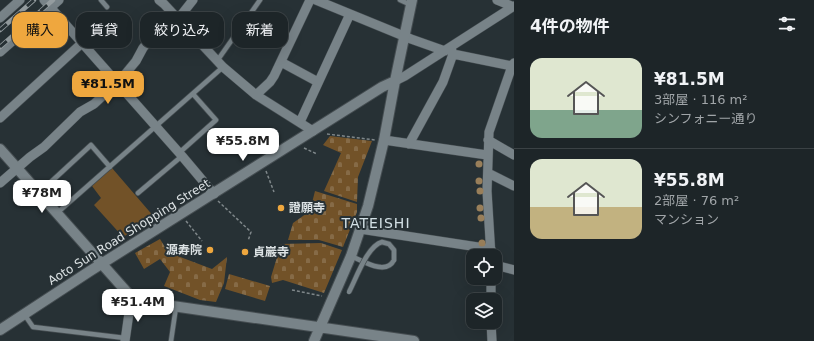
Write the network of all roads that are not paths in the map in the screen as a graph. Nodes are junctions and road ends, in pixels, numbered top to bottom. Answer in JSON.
{"nodes":[{"id":1,"x":20,"y":0,"type":"edge"},
{"id":2,"x":44,"y":0,"type":"edge"},
{"id":3,"x":60,"y":0,"type":"edge"},
{"id":4,"x":101,"y":0,"type":"edge"},
{"id":5,"x":158,"y":0,"type":"edge"},
{"id":6,"x":193,"y":0,"type":"edge"},
{"id":7,"x":260,"y":0,"type":"edge"},
{"id":8,"x":310,"y":0,"type":"edge"},
{"id":9,"x":316,"y":0,"type":"edge"},
{"id":10,"x":400,"y":0,"type":"edge"},
{"id":11,"x":497,"y":0,"type":"edge"},
{"id":12,"x":412,"y":2,"type":"edge"},
{"id":13,"x":514,"y":6,"type":"edge"},
{"id":14,"x":108,"y":7,"type":"dead end"},
{"id":15,"x":51,"y":8,"type":"junction"},
{"id":16,"x":171,"y":12,"type":"edge"},
{"id":17,"x":181,"y":12,"type":"edge"},
{"id":18,"x":350,"y":14,"type":"junction"},
{"id":19,"x":0,"y":18,"type":"edge"},
{"id":20,"x":76,"y":36,"type":"edge"},
{"id":21,"x":405,"y":36,"type":"junction"},
{"id":22,"x":77,"y":48,"type":"edge"},
{"id":23,"x":86,"y":48,"type":"edge"},
{"id":24,"x":143,"y":48,"type":"edge"},
{"id":25,"x":204,"y":48,"type":"edge"},
{"id":26,"x":450,"y":50,"type":"junction"},
{"id":27,"x":0,"y":52,"type":"edge"},
{"id":28,"x":281,"y":62,"type":"junction"},
{"id":29,"x":220,"y":65,"type":"junction"},
{"id":30,"x":513,"y":65,"type":"edge"},
{"id":31,"x":395,"y":81,"type":"junction"},
{"id":32,"x":318,"y":82,"type":"junction"},
{"id":33,"x":117,"y":83,"type":"junction"},
{"id":34,"x":193,"y":94,"type":"junction"},
{"id":35,"x":256,"y":96,"type":"junction"},
{"id":36,"x":0,"y":118,"type":"edge"},
{"id":37,"x":300,"y":122,"type":"junction"},
{"id":38,"x":156,"y":127,"type":"junction"},
{"id":39,"x":313,"y":131,"type":"junction"},
{"id":40,"x":380,"y":140,"type":"junction"},
{"id":41,"x":488,"y":140,"type":"junction"},
{"id":42,"x":409,"y":144,"type":"junction"},
{"id":43,"x":0,"y":149,"type":"edge"},
{"id":44,"x":180,"y":154,"type":"junction"},
{"id":45,"x":487,"y":155,"type":"junction"},
{"id":46,"x":514,"y":155,"type":"edge"},
{"id":47,"x":110,"y":167,"type":"junction"},
{"id":48,"x":17,"y":168,"type":"junction"},
{"id":49,"x":488,"y":173,"type":"junction"},
{"id":50,"x":0,"y":183,"type":"edge"},
{"id":51,"x":514,"y":186,"type":"edge"},
{"id":52,"x":39,"y":193,"type":"junction"},
{"id":53,"x":138,"y":193,"type":"dead end"},
{"id":54,"x":215,"y":197,"type":"junction"},
{"id":55,"x":57,"y":213,"type":"junction"},
{"id":56,"x":360,"y":229,"type":"junction"},
{"id":57,"x":469,"y":249,"type":"edge"},
{"id":58,"x":491,"y":249,"type":"edge"},
{"id":59,"x":351,"y":256,"type":"junction"},
{"id":60,"x":101,"y":264,"type":"junction"},
{"id":61,"x":502,"y":266,"type":"edge"},
{"id":62,"x":514,"y":270,"type":"edge"},
{"id":63,"x":349,"y":292,"type":"dead end"},
{"id":64,"x":133,"y":299,"type":"junction"},
{"id":65,"x":176,"y":307,"type":"junction"},
{"id":66,"x":24,"y":314,"type":"junction"},
{"id":67,"x":320,"y":327,"type":"junction"},
{"id":68,"x":491,"y":329,"type":"edge"},
{"id":69,"x":0,"y":330,"type":"edge"},
{"id":70,"x":125,"y":340,"type":"edge"},
{"id":71,"x":171,"y":341,"type":"edge"},
{"id":72,"x":314,"y":341,"type":"edge"},
{"id":73,"x":414,"y":341,"type":"edge"},
{"id":74,"x":492,"y":341,"type":"edge"}],
"edges":[{"from":1,"to":19,"type":"street"},
{"from":2,"to":15,"type":"street"},
{"from":3,"to":15,"type":"street"},
{"from":4,"to":14,"type":"lane"},
{"from":5,"to":16,"type":"street"},
{"from":6,"to":17,"type":"street"},
{"from":7,"to":29,"type":"lane"},
{"from":8,"to":28,"type":"street"},
{"from":9,"to":18,"type":"street"},
{"from":10,"to":12,"type":"lane"},
{"from":11,"to":13,"type":"street"},
{"from":12,"to":21,"type":"street"},
{"from":13,"to":26,"type":"street"},
{"from":15,"to":20,"type":"street"},
{"from":15,"to":27,"type":"street"},
{"from":18,"to":21,"type":"street"},
{"from":18,"to":32,"type":"street"},
{"from":21,"to":26,"type":"street"},
{"from":21,"to":31,"type":"street"},
{"from":22,"to":36,"type":"street"},
{"from":23,"to":33,"type":"street"},
{"from":24,"to":33,"type":"street"},
{"from":25,"to":29,"type":"street"},
{"from":26,"to":30,"type":"street"},
{"from":26,"to":31,"type":"street"},
{"from":26,"to":42,"type":"street"},
{"from":28,"to":32,"type":"street"},
{"from":28,"to":35,"type":"street"},
{"from":29,"to":34,"type":"lane"},
{"from":29,"to":35,"type":"street"},
{"from":30,"to":41,"type":"street"},
{"from":31,"to":39,"type":"street","name":"Aoto Sun Road Shopping Street"},
{"from":31,"to":40,"type":"street"},
{"from":32,"to":37,"type":"street"},
{"from":33,"to":38,"type":"street"},
{"from":33,"to":48,"type":"street"},
{"from":34,"to":38,"type":"lane"},
{"from":34,"to":44,"type":"lane"},
{"from":35,"to":37,"type":"street"},
{"from":37,"to":39,"type":"street"},
{"from":38,"to":44,"type":"street"},
{"from":38,"to":47,"type":"lane"},
{"from":39,"to":54,"type":"street","name":"Aoto Sun Road Shopping Street"},
{"from":40,"to":42,"type":"street"},
{"from":40,"to":56,"type":"street"},
{"from":41,"to":45,"type":"street"},
{"from":41,"to":46,"type":"street"},
{"from":42,"to":45,"type":"street"},
{"from":43,"to":48,"type":"street"},
{"from":44,"to":53,"type":"lane"},
{"from":44,"to":54,"type":"street"},
{"from":45,"to":49,"type":"street"},
{"from":47,"to":52,"type":"lane"},
{"from":47,"to":55,"type":"lane"},
{"from":48,"to":50,"type":"street"},
{"from":48,"to":52,"type":"street"},
{"from":49,"to":51,"type":"street"},
{"from":49,"to":58,"type":"street"},
{"from":52,"to":55,"type":"street"},
{"from":54,"to":60,"type":"street","name":"Aoto Sun Road Shopping Street"},
{"from":55,"to":60,"type":"street"},
{"from":56,"to":57,"type":"street"},
{"from":56,"to":59,"type":"street"},
{"from":59,"to":63,"type":"lane","bridge":true},
{"from":59,"to":67,"type":"street"},
{"from":60,"to":64,"type":"street"},
{"from":60,"to":66,"type":"street","name":"Aoto Sun Road Shopping Street"},
{"from":61,"to":62,"type":"street"},
{"from":64,"to":65,"type":"street"},
{"from":64,"to":70,"type":"street"},
{"from":65,"to":67,"type":"street"},
{"from":65,"to":71,"type":"lane"},
{"from":66,"to":69,"type":"street","name":"Aoto Sun Road Shopping Street"},
{"from":66,"to":70,"type":"lane"},
{"from":67,"to":72,"type":"street"},
{"from":67,"to":73,"type":"street"},
{"from":68,"to":74,"type":"street"}]}
